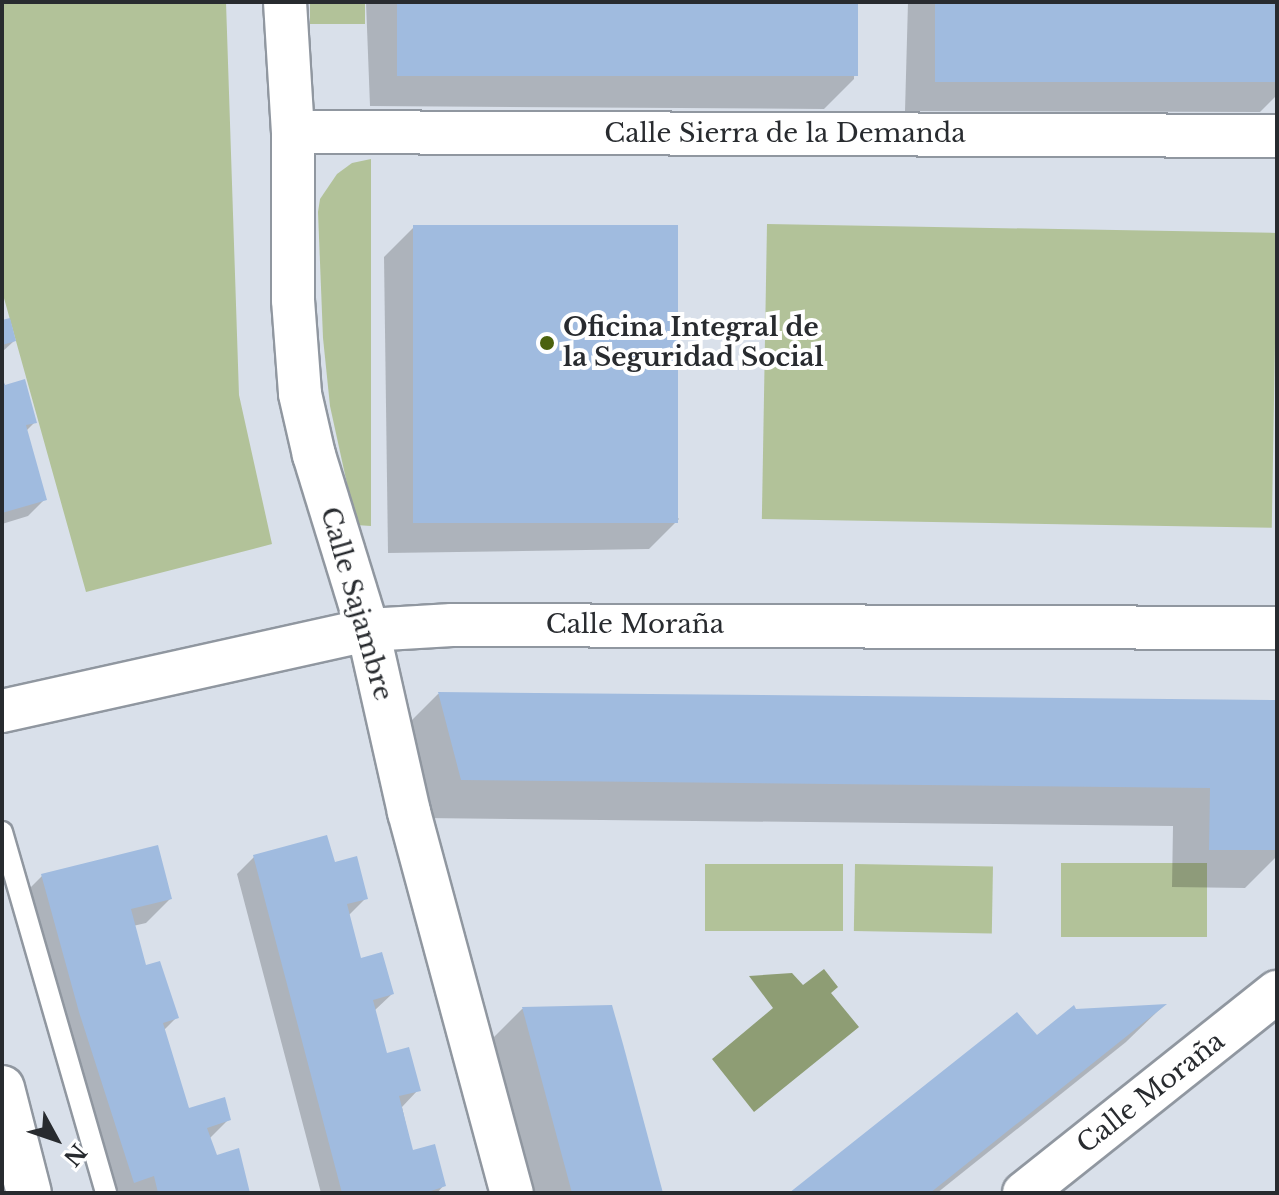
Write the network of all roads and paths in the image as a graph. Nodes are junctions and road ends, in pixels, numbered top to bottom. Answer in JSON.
{"nodes":[{"id":1,"x":285,"y":2,"type":"edge"},
{"id":2,"x":293,"y":132,"type":"junction"},
{"id":3,"x":1277,"y":136,"type":"edge"},
{"id":4,"x":1277,"y":628,"type":"edge"},
{"id":5,"x":368,"y":630,"type":"junction"},
{"id":6,"x":2,"y":711,"type":"edge"},
{"id":7,"x":2,"y":832,"type":"edge"},
{"id":8,"x":1277,"y":992,"type":"edge"},
{"id":9,"x":2,"y":1088,"type":"edge"},
{"id":10,"x":29,"y":1193,"type":"edge"},
{"id":11,"x":106,"y":1193,"type":"edge"},
{"id":12,"x":512,"y":1193,"type":"edge"},
{"id":13,"x":1024,"y":1193,"type":"edge"}],
"edges":[{"from":1,"to":2,"type":"street","name":"Calle Sajambre"},
{"from":2,"to":3,"type":"street","name":"Calle Sierra de la Demanda"},
{"from":2,"to":5,"type":"street","name":"Calle Sajambre"},
{"from":4,"to":5,"type":"street","name":"Calle Moraña"},
{"from":5,"to":6,"type":"street","name":"Calle Moraña"},
{"from":5,"to":12,"type":"street","name":"Calle Sajambre"},
{"from":7,"to":11,"type":"lane"},
{"from":8,"to":13,"type":"street","name":"Calle Moraña"},
{"from":9,"to":10,"type":"street"}]}
